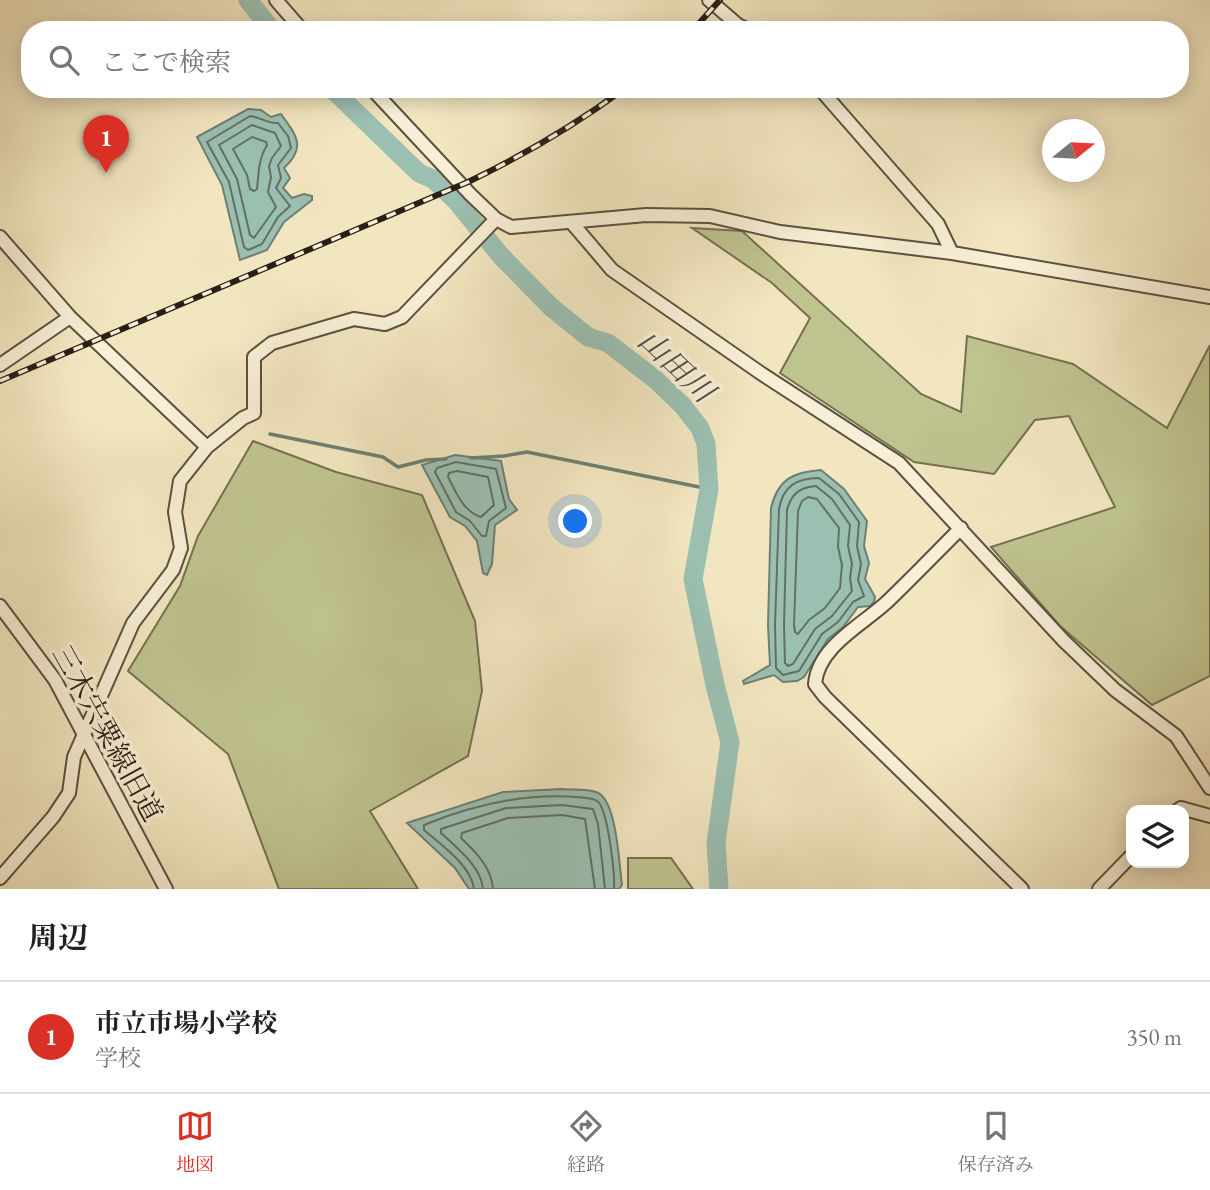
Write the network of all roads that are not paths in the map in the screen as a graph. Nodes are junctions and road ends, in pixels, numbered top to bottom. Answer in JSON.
{"nodes":[{"id":1,"x":276,"y":0,"type":"edge"},
{"id":2,"x":709,"y":0,"type":"edge"},
{"id":3,"x":294,"y":21,"type":"edge"},
{"id":4,"x":733,"y":21,"type":"edge"},
{"id":5,"x":381,"y":98,"type":"edge"},
{"id":6,"x":828,"y":98,"type":"edge"},
{"id":7,"x":496,"y":219,"type":"junction"},
{"id":8,"x":572,"y":223,"type":"junction"},
{"id":9,"x":0,"y":237,"type":"edge"},
{"id":10,"x":952,"y":253,"type":"junction"},
{"id":11,"x":1210,"y":297,"type":"edge"},
{"id":12,"x":70,"y":317,"type":"junction"},
{"id":13,"x":0,"y":365,"type":"edge"},
{"id":14,"x":207,"y":447,"type":"junction"},
{"id":15,"x":961,"y":528,"type":"junction"},
{"id":16,"x":0,"y":606,"type":"edge"},
{"id":17,"x":84,"y":733,"type":"junction"},
{"id":18,"x":1210,"y":788,"type":"edge"},
{"id":19,"x":1189,"y":810,"type":"edge"},
{"id":20,"x":1210,"y":816,"type":"edge"},
{"id":21,"x":1126,"y":861,"type":"edge"},
{"id":22,"x":2,"y":873,"type":"edge"},
{"id":23,"x":166,"y":889,"type":"edge"},
{"id":24,"x":1022,"y":889,"type":"edge"},
{"id":25,"x":1099,"y":889,"type":"edge"}],
"edges":[{"from":1,"to":3,"type":"street"},
{"from":2,"to":4,"type":"street"},
{"from":5,"to":7,"type":"street"},
{"from":6,"to":10,"type":"street"},
{"from":7,"to":8,"type":"street"},
{"from":7,"to":14,"type":"street"},
{"from":8,"to":10,"type":"street"},
{"from":8,"to":15,"type":"street"},
{"from":9,"to":12,"type":"street"},
{"from":10,"to":11,"type":"street"},
{"from":12,"to":13,"type":"street"},
{"from":12,"to":14,"type":"street"},
{"from":14,"to":17,"type":"street"},
{"from":15,"to":18,"type":"street"},
{"from":15,"to":24,"type":"street"},
{"from":16,"to":17,"type":"street","name":"三木宍粟線旧道"},
{"from":17,"to":22,"type":"street"},
{"from":17,"to":23,"type":"street","name":"三木宍粟線旧道"},
{"from":19,"to":20,"type":"street"},
{"from":21,"to":25,"type":"street"}]}
